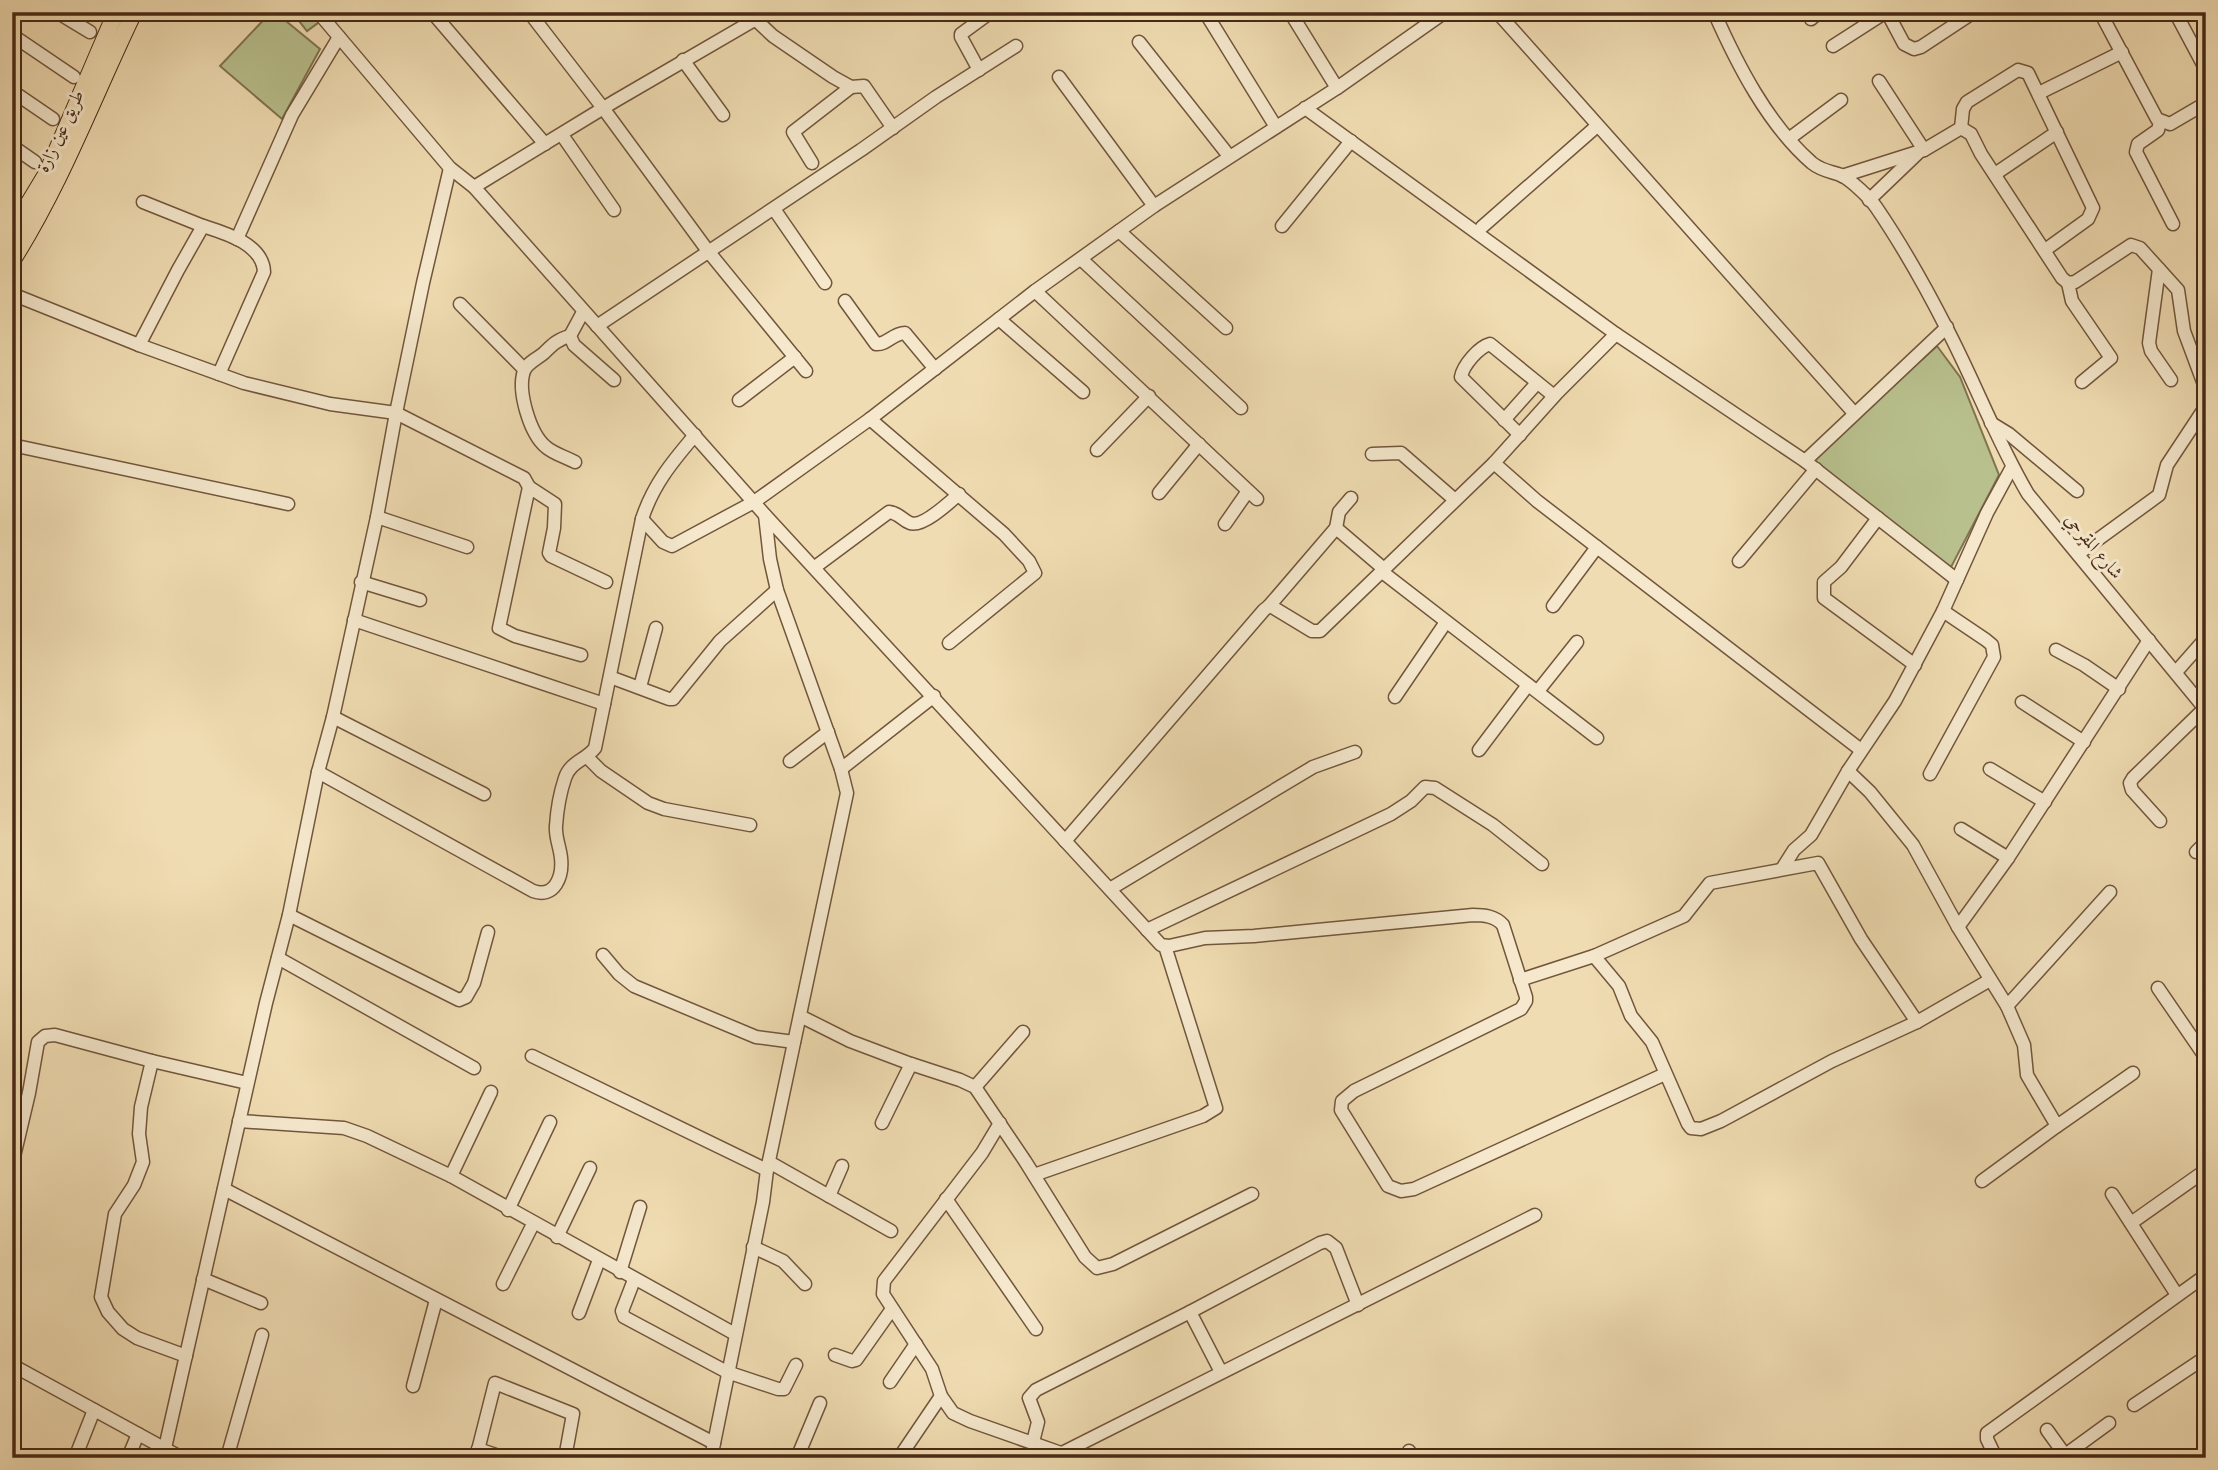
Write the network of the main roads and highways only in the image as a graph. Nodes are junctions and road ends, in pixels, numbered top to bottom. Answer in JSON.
{"nodes":[{"id":1,"x":116,"y":12,"type":"edge"},
{"id":2,"x":134,"y":12,"type":"edge"},
{"id":3,"x":12,"y":231,"type":"edge"},
{"id":4,"x":12,"y":261,"type":"edge"}],
"edges":[{"from":1,"to":3,"type":"main road","name":"طريق عين زارة"},
{"from":2,"to":4,"type":"main road","name":"طريق عين زارة"}]}
